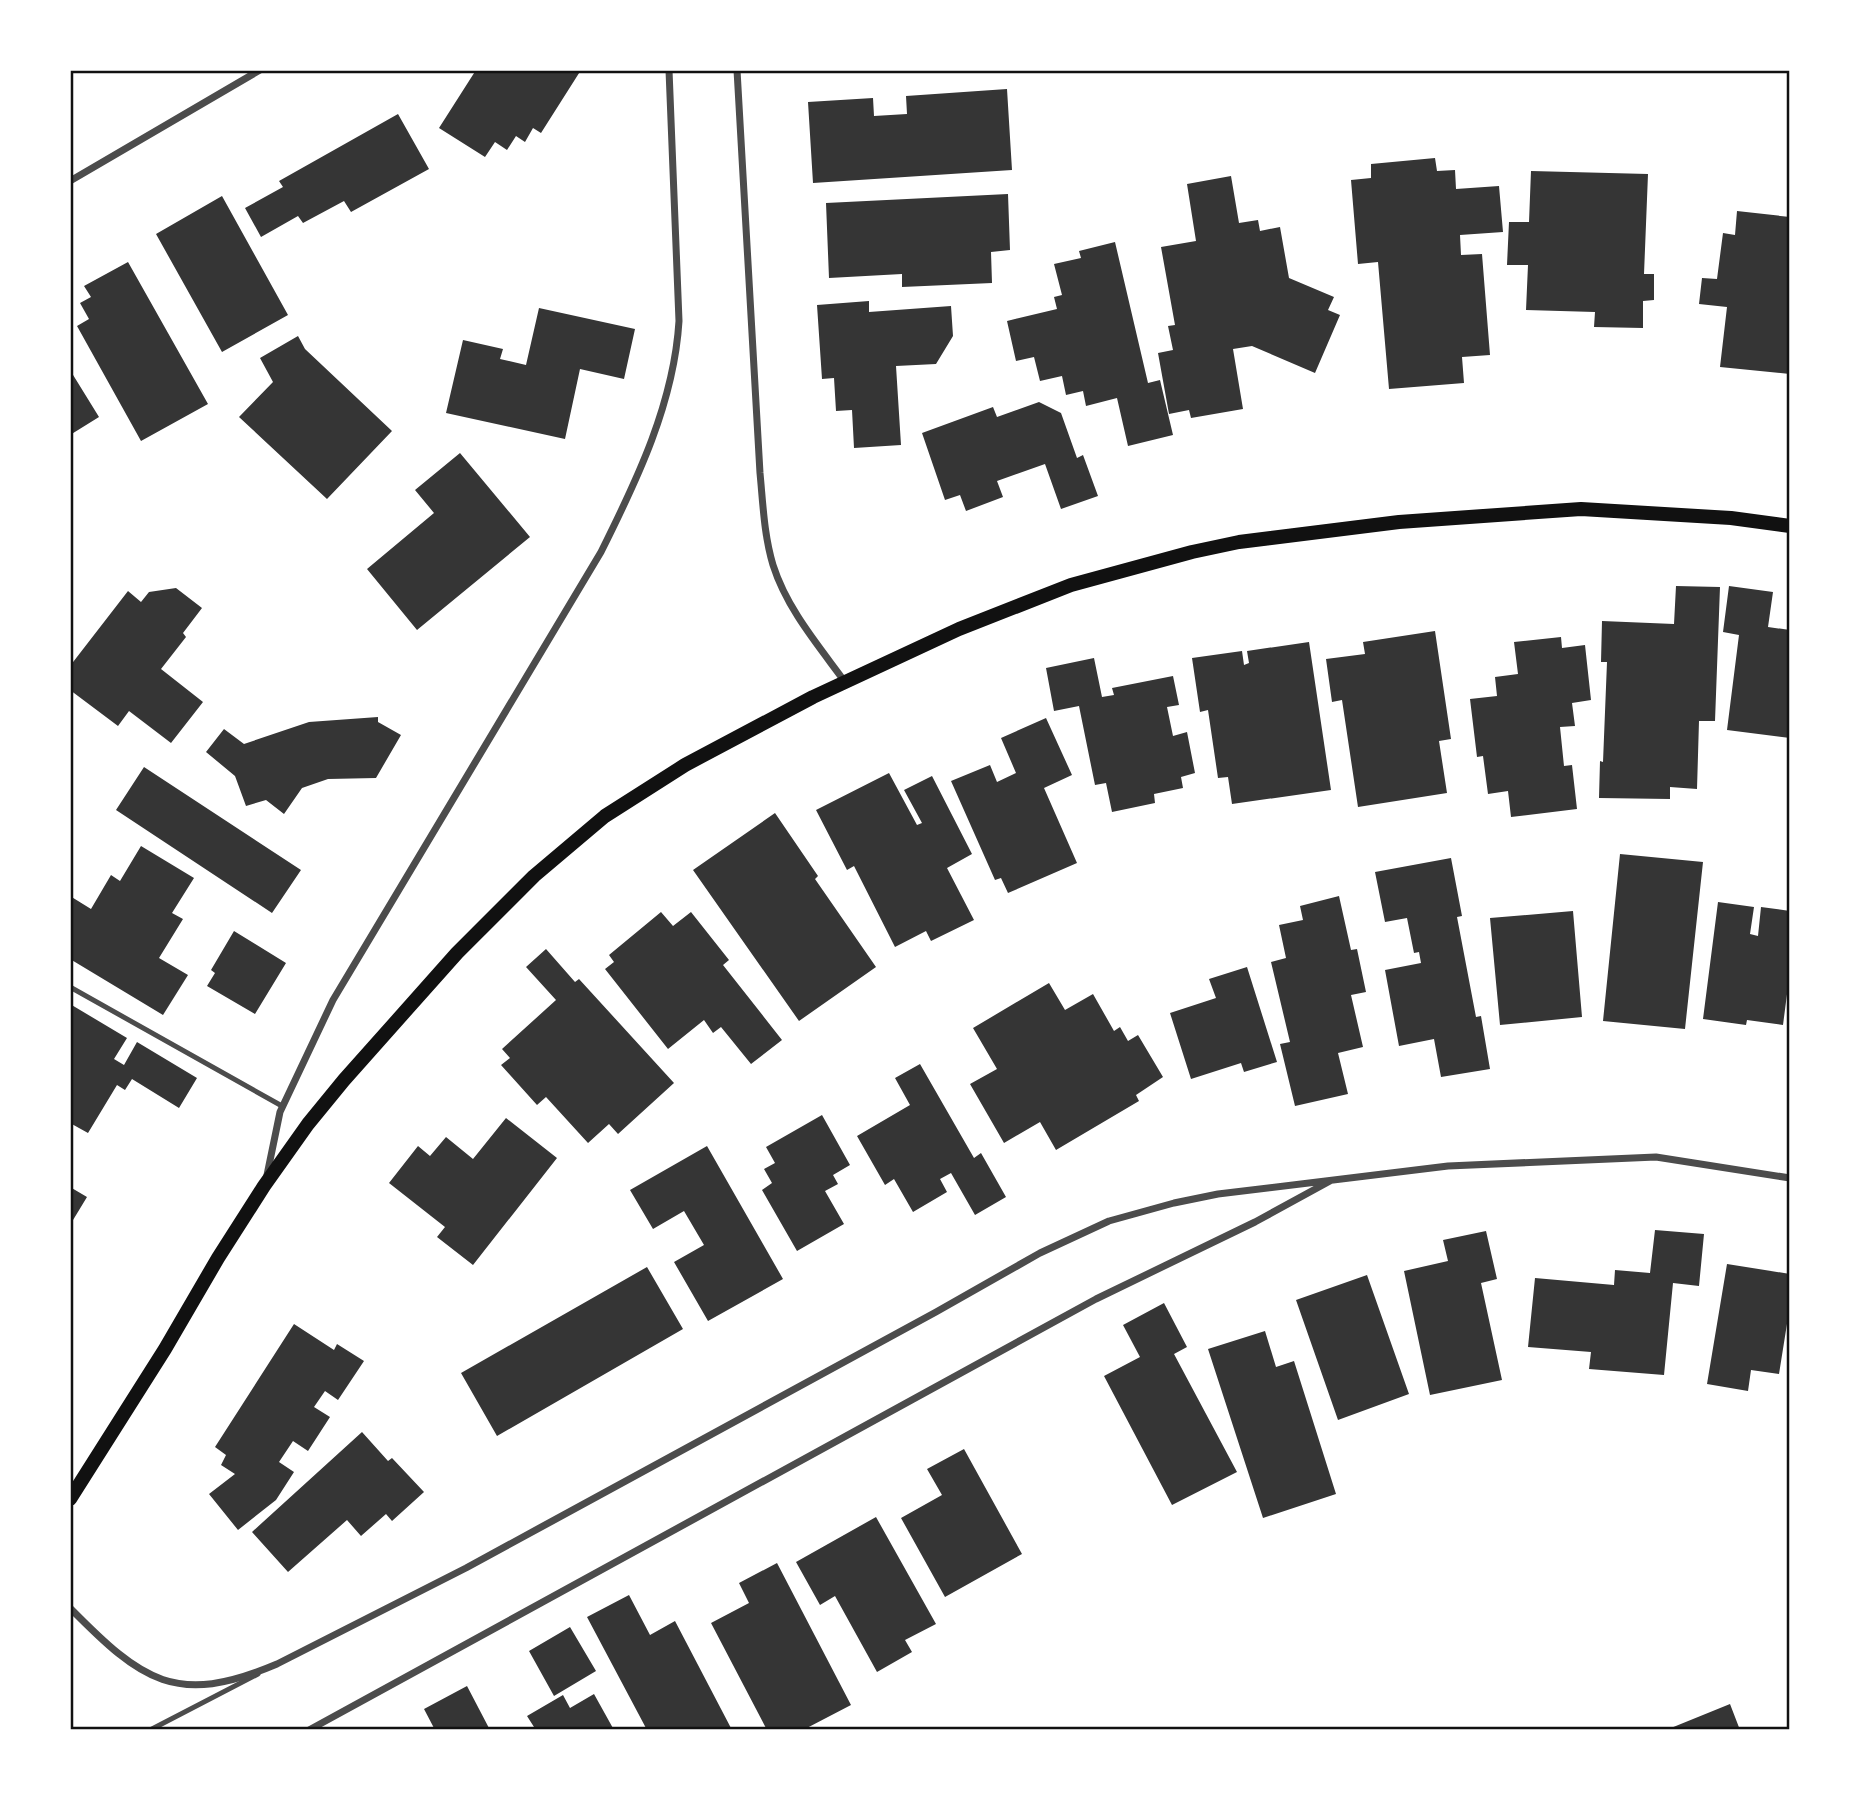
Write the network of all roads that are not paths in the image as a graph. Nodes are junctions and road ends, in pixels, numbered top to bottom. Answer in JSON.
{"nodes":[{"id":1,"x":260,"y":70,"type":"edge"},
{"id":2,"x":669,"y":70,"type":"edge"},
{"id":3,"x":737,"y":70,"type":"edge"},
{"id":4,"x":70,"y":181,"type":"edge"},
{"id":5,"x":1790,"y":526,"type":"edge"},
{"id":6,"x":845,"y":681,"type":"junction"},
{"id":7,"x":70,"y":987,"type":"edge"},
{"id":8,"x":282,"y":1106,"type":"junction"},
{"id":9,"x":1790,"y":1178,"type":"edge"},
{"id":10,"x":1334,"y":1179,"type":"junction"},
{"id":11,"x":264,"y":1185,"type":"junction"},
{"id":12,"x":70,"y":1499,"type":"edge"},
{"id":13,"x":70,"y":1608,"type":"edge"},
{"id":14,"x":277,"y":1664,"type":"junction"},
{"id":15,"x":150,"y":1730,"type":"edge"},
{"id":16,"x":309,"y":1730,"type":"edge"}],
"edges":[{"from":1,"to":4,"type":"street"},
{"from":2,"to":8,"type":"street"},
{"from":3,"to":6,"type":"street"},
{"from":5,"to":6,"type":"main road"},
{"from":6,"to":11,"type":"main road"},
{"from":7,"to":8,"type":"lane"},
{"from":8,"to":11,"type":"street"},
{"from":9,"to":10,"type":"street"},
{"from":10,"to":14,"type":"street"},
{"from":10,"to":16,"type":"street"},
{"from":11,"to":12,"type":"main road"},
{"from":13,"to":14,"type":"street"},
{"from":14,"to":15,"type":"lane"}]}
